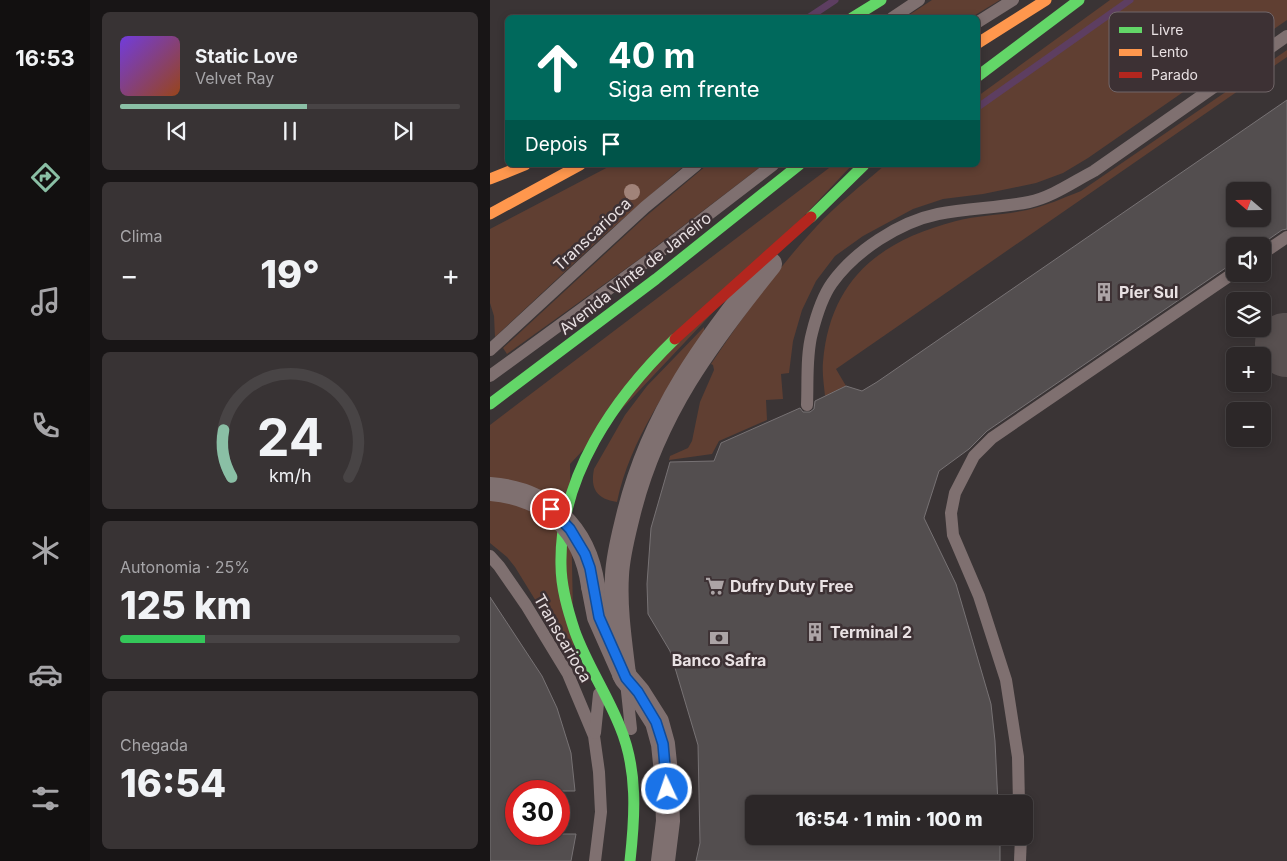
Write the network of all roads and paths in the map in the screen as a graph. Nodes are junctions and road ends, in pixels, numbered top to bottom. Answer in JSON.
{"nodes":[{"id":1,"x":881,"y":0,"type":"edge"},
{"id":2,"x":920,"y":0,"type":"edge"},
{"id":3,"x":1013,"y":0,"type":"edge"},
{"id":4,"x":1046,"y":0,"type":"edge"},
{"id":5,"x":1079,"y":0,"type":"edge"},
{"id":6,"x":857,"y":15,"type":"edge"},
{"id":7,"x":897,"y":15,"type":"edge"},
{"id":8,"x":980,"y":21,"type":"edge"},
{"id":9,"x":1287,"y":36,"type":"edge"},
{"id":10,"x":980,"y":43,"type":"edge"},
{"id":11,"x":1274,"y":45,"type":"edge"},
{"id":12,"x":980,"y":74,"type":"edge"},
{"id":13,"x":1207,"y":92,"type":"edge"},
{"id":14,"x":520,"y":167,"type":"edge"},
{"id":15,"x":576,"y":167,"type":"edge"},
{"id":16,"x":694,"y":167,"type":"edge"},
{"id":17,"x":770,"y":167,"type":"edge"},
{"id":18,"x":797,"y":167,"type":"edge"},
{"id":19,"x":862,"y":167,"type":"edge"},
{"id":20,"x":490,"y":179,"type":"edge"},
{"id":21,"x":490,"y":214,"type":"edge"},
{"id":22,"x":796,"y":231,"type":"junction"},
{"id":23,"x":1287,"y":237,"type":"edge"},
{"id":24,"x":1271,"y":248,"type":"edge"},
{"id":25,"x":1226,"y":278,"type":"edge"},
{"id":26,"x":490,"y":350,"type":"edge"},
{"id":27,"x":490,"y":376,"type":"edge"},
{"id":28,"x":490,"y":404,"type":"edge"},
{"id":29,"x":807,"y":405,"type":"dead end"},
{"id":30,"x":490,"y":489,"type":"edge"},
{"id":31,"x":490,"y":556,"type":"edge"},
{"id":32,"x":625,"y":676,"type":"junction"},
{"id":33,"x":600,"y":684,"type":"junction"},
{"id":34,"x":594,"y":736,"type":"junction"},
{"id":35,"x":1019,"y":795,"type":"edge"},
{"id":36,"x":1020,"y":845,"type":"edge"},
{"id":37,"x":595,"y":861,"type":"edge"},
{"id":38,"x":630,"y":861,"type":"edge"},
{"id":39,"x":636,"y":861,"type":"edge"},
{"id":40,"x":663,"y":861,"type":"edge"},
{"id":41,"x":1020,"y":861,"type":"edge"}],
"edges":[{"from":1,"to":6,"type":"street"},
{"from":2,"to":7,"type":"lane"},
{"from":3,"to":8,"type":"lane"},
{"from":4,"to":10,"type":"street"},
{"from":5,"to":12,"type":"street"},
{"from":9,"to":11,"type":"lane"},
{"from":13,"to":29,"type":"lane"},
{"from":14,"to":20,"type":"street"},
{"from":15,"to":21,"type":"street"},
{"from":16,"to":26,"type":"lane","name":"Transcarioca"},
{"from":17,"to":27,"type":"lane"},
{"from":18,"to":28,"type":"street","name":"Avenida Vinte de Janeiro"},
{"from":19,"to":22,"type":"street"},
{"from":22,"to":32,"type":"street"},
{"from":22,"to":33,"type":"street"},
{"from":23,"to":24,"type":"lane"},
{"from":25,"to":35,"type":"lane"},
{"from":30,"to":32,"type":"street","bridge":true},
{"from":31,"to":34,"type":"lane","name":"Transcarioca"},
{"from":32,"to":39,"type":"lane"},
{"from":32,"to":40,"type":"street"},
{"from":33,"to":34,"type":"lane"},
{"from":33,"to":38,"type":"street"},
{"from":34,"to":37,"type":"lane","name":"Transcarioca"},
{"from":36,"to":41,"type":"lane"}]}
